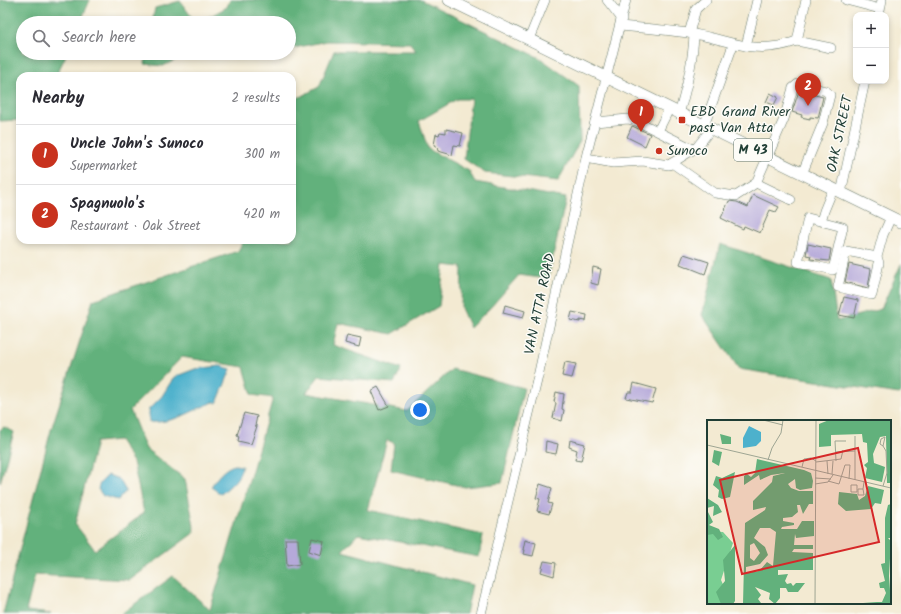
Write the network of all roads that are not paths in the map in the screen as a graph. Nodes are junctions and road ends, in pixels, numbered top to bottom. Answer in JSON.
{"nodes":[{"id":1,"x":449,"y":0,"type":"edge"},
{"id":2,"x":545,"y":0,"type":"edge"},
{"id":3,"x":607,"y":0,"type":"edge"},
{"id":4,"x":626,"y":0,"type":"edge"},
{"id":5,"x":706,"y":0,"type":"edge"},
{"id":6,"x":757,"y":0,"type":"edge"},
{"id":7,"x":806,"y":0,"type":"edge"},
{"id":8,"x":846,"y":0,"type":"edge"},
{"id":9,"x":880,"y":8,"type":"edge"},
{"id":10,"x":621,"y":22,"type":"junction"},
{"id":11,"x":691,"y":34,"type":"junction"},
{"id":12,"x":529,"y":39,"type":"junction"},
{"id":13,"x":797,"y":40,"type":"junction"},
{"id":14,"x":733,"y":45,"type":"junction"},
{"id":15,"x":746,"y":46,"type":"junction"},
{"id":16,"x":831,"y":48,"type":"dead end"},
{"id":17,"x":606,"y":78,"type":"junction"},
{"id":18,"x":864,"y":84,"type":"edge"},
{"id":19,"x":674,"y":111,"type":"junction"},
{"id":20,"x":595,"y":122,"type":"junction"},
{"id":21,"x":707,"y":128,"type":"junction"},
{"id":22,"x":658,"y":131,"type":"junction"},
{"id":23,"x":693,"y":149,"type":"junction"},
{"id":24,"x":767,"y":157,"type":"junction"},
{"id":25,"x":586,"y":158,"type":"junction"},
{"id":26,"x":672,"y":163,"type":"junction"},
{"id":27,"x":802,"y":174,"type":"junction"},
{"id":28,"x":756,"y":182,"type":"junction"},
{"id":29,"x":837,"y":191,"type":"junction"},
{"id":30,"x":791,"y":200,"type":"dead end"},
{"id":31,"x":896,"y":220,"type":"edge"},
{"id":32,"x":821,"y":221,"type":"junction"},
{"id":33,"x":878,"y":257,"type":"junction"},
{"id":34,"x":481,"y":614,"type":"edge"}],
"edges":[{"from":1,"to":12,"type":"main road","number":"M 43"},
{"from":2,"to":12,"type":"street"},
{"from":3,"to":10,"type":"street"},
{"from":4,"to":10,"type":"street","name":"VAN ATTA ROAD"},
{"from":5,"to":11,"type":"street"},
{"from":6,"to":15,"type":"street"},
{"from":7,"to":13,"type":"street"},
{"from":8,"to":9,"type":"street"},
{"from":10,"to":11,"type":"street"},
{"from":10,"to":17,"type":"street","name":"VAN ATTA ROAD"},
{"from":11,"to":14,"type":"street"},
{"from":11,"to":19,"type":"street"},
{"from":12,"to":17,"type":"main road","number":"M 43"},
{"from":13,"to":15,"type":"street"},
{"from":13,"to":16,"type":"street"},
{"from":14,"to":15,"type":"street"},
{"from":14,"to":21,"type":"street"},
{"from":17,"to":19,"type":"main road","number":"M 43"},
{"from":17,"to":20,"type":"street","name":"VAN ATTA ROAD"},
{"from":18,"to":29,"type":"street","name":"OAK STREET"},
{"from":19,"to":21,"type":"main road","number":"M 43"},
{"from":19,"to":22,"type":"street"},
{"from":20,"to":22,"type":"street"},
{"from":20,"to":25,"type":"street","name":"VAN ATTA ROAD"},
{"from":21,"to":23,"type":"street"},
{"from":21,"to":24,"type":"main road","number":"M 43"},
{"from":22,"to":23,"type":"street"},
{"from":23,"to":26,"type":"street"},
{"from":24,"to":27,"type":"main road","number":"M 43"},
{"from":24,"to":27,"type":"street"},
{"from":24,"to":28,"type":"street"},
{"from":25,"to":26,"type":"street"},
{"from":25,"to":34,"type":"street","name":"VAN ATTA ROAD"},
{"from":26,"to":28,"type":"street"},
{"from":27,"to":29,"type":"main road","number":"M 43"},
{"from":28,"to":30,"type":"street"},
{"from":29,"to":31,"type":"main road","number":"M 43"},
{"from":29,"to":32,"type":"street","name":"OAK STREET"},
{"from":31,"to":33,"type":"street"},
{"from":32,"to":32,"type":"street"},
{"from":33,"to":33,"type":"street"}]}
